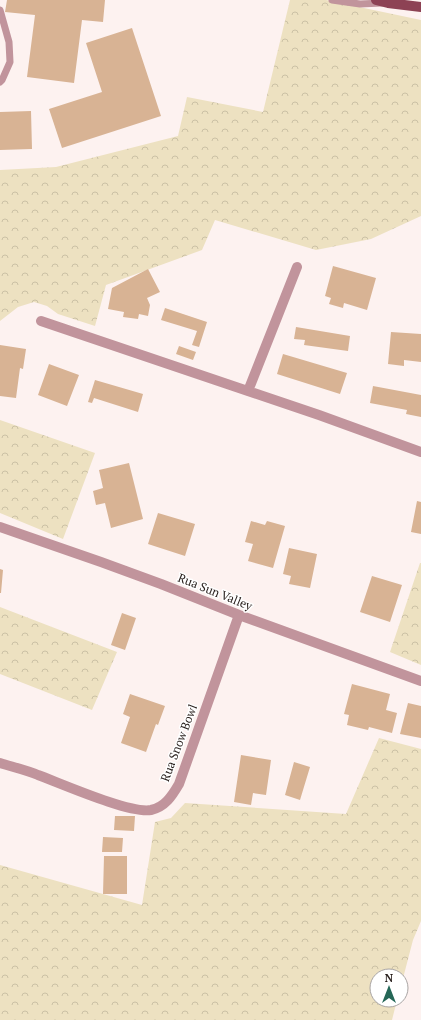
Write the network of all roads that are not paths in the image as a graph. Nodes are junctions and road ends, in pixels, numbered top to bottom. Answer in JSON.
{"nodes":[{"id":1,"x":332,"y":0,"type":"edge"},
{"id":2,"x":376,"y":0,"type":"edge"},
{"id":3,"x":388,"y":3,"type":"junction"},
{"id":4,"x":421,"y":7,"type":"edge"},
{"id":5,"x":0,"y":10,"type":"edge"},
{"id":6,"x":0,"y":82,"type":"edge"},
{"id":7,"x":297,"y":267,"type":"dead end"},
{"id":8,"x":41,"y":321,"type":"dead end"},
{"id":9,"x":248,"y":391,"type":"junction"},
{"id":10,"x":421,"y":452,"type":"edge"},
{"id":11,"x":0,"y":527,"type":"edge"},
{"id":12,"x":238,"y":615,"type":"junction"},
{"id":13,"x":421,"y":681,"type":"edge"},
{"id":14,"x":0,"y":763,"type":"edge"}],
"edges":[{"from":1,"to":3,"type":"lane"},
{"from":2,"to":3,"type":"main road"},
{"from":3,"to":4,"type":"main road"},
{"from":5,"to":6,"type":"lane"},
{"from":7,"to":9,"type":"street"},
{"from":8,"to":9,"type":"street"},
{"from":9,"to":10,"type":"street"},
{"from":11,"to":12,"type":"street","name":"Rua Sun Valley"},
{"from":12,"to":13,"type":"street","name":"Rua Sun Valley"},
{"from":12,"to":14,"type":"street","name":"Rua Snow Bowl"}]}
